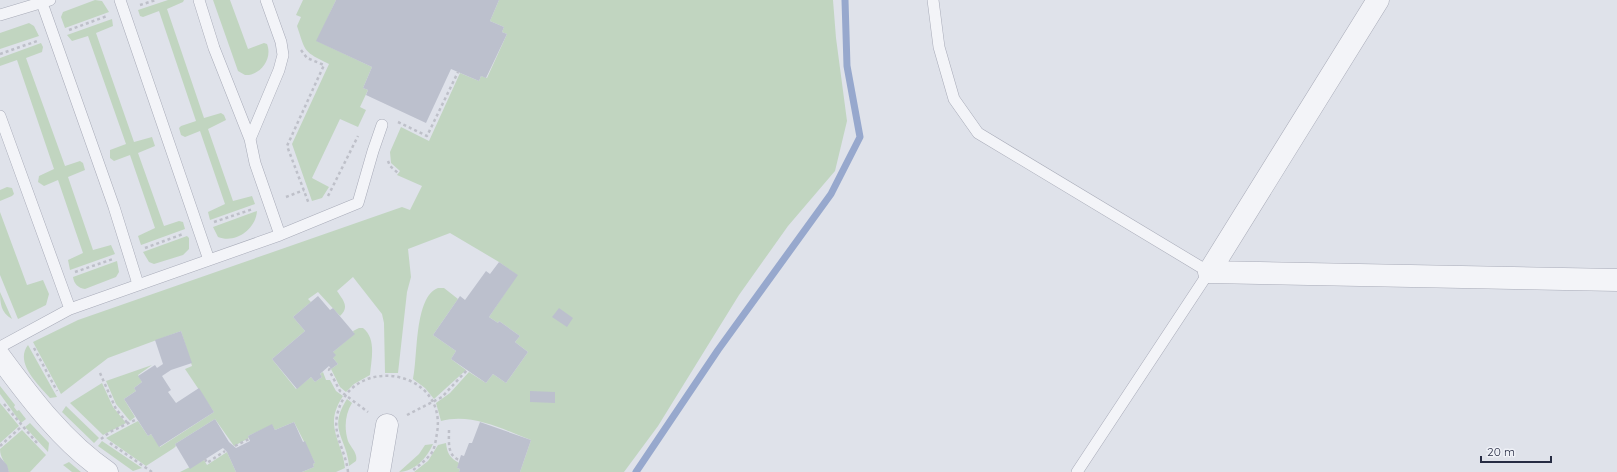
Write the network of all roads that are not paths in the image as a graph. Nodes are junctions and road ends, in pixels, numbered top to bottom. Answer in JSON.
{"nodes":[{"id":1,"x":199,"y":0,"type":"edge"},
{"id":2,"x":266,"y":0,"type":"edge"},
{"id":3,"x":933,"y":0,"type":"edge"},
{"id":4,"x":1378,"y":0,"type":"edge"},
{"id":5,"x":46,"y":1,"type":"edge"},
{"id":6,"x":122,"y":5,"type":"edge"},
{"id":7,"x":0,"y":15,"type":"edge"},
{"id":8,"x":0,"y":116,"type":"edge"},
{"id":9,"x":382,"y":125,"type":"dead end"},
{"id":10,"x":250,"y":139,"type":"junction"},
{"id":11,"x":280,"y":235,"type":"junction"},
{"id":12,"x":209,"y":260,"type":"junction"},
{"id":13,"x":1209,"y":272,"type":"junction"},
{"id":14,"x":1617,"y":280,"type":"edge"},
{"id":15,"x":138,"y":284,"type":"junction"},
{"id":16,"x":70,"y":309,"type":"junction"},
{"id":17,"x":0,"y":347,"type":"edge"},
{"id":18,"x":0,"y":358,"type":"edge"},
{"id":19,"x":387,"y":425,"type":"road end"},
{"id":20,"x":107,"y":472,"type":"edge"},
{"id":21,"x":379,"y":472,"type":"edge"},
{"id":22,"x":1077,"y":472,"type":"edge"}],
"edges":[{"from":1,"to":10,"type":"lane"},
{"from":2,"to":10,"type":"lane"},
{"from":3,"to":13,"type":"lane"},
{"from":4,"to":13,"type":"street"},
{"from":5,"to":7,"type":"lane"},
{"from":5,"to":15,"type":"lane"},
{"from":6,"to":12,"type":"lane"},
{"from":8,"to":16,"type":"lane"},
{"from":9,"to":11,"type":"lane"},
{"from":10,"to":11,"type":"lane"},
{"from":11,"to":12,"type":"lane"},
{"from":12,"to":15,"type":"lane"},
{"from":13,"to":14,"type":"street"},
{"from":13,"to":22,"type":"lane"},
{"from":15,"to":16,"type":"lane"},
{"from":16,"to":17,"type":"lane"},
{"from":18,"to":20,"type":"street"},
{"from":19,"to":21,"type":"street"}]}
